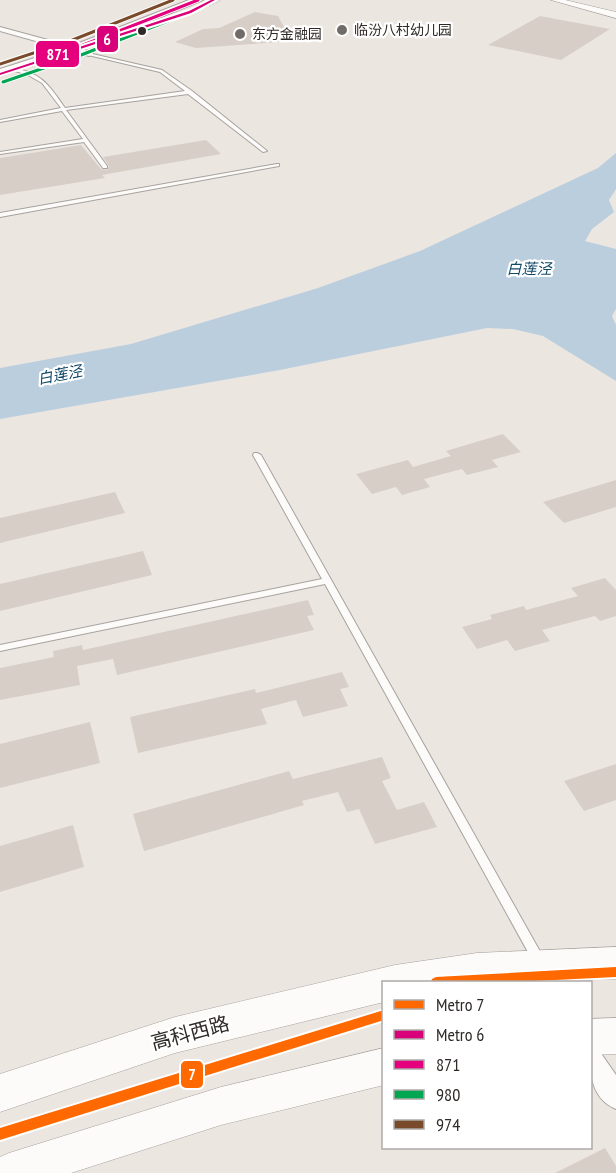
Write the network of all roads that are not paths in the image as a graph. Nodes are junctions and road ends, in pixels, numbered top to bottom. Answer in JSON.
{"nodes":[{"id":1,"x":182,"y":0,"type":"edge"},
{"id":2,"x":198,"y":0,"type":"edge"},
{"id":3,"x":555,"y":0,"type":"edge"},
{"id":4,"x":616,"y":15,"type":"edge"},
{"id":5,"x":0,"y":29,"type":"edge"},
{"id":6,"x":60,"y":44,"type":"junction"},
{"id":7,"x":73,"y":49,"type":"junction"},
{"id":8,"x":89,"y":54,"type":"joint"},
{"id":9,"x":0,"y":66,"type":"edge"},
{"id":10,"x":13,"y":69,"type":"junction"},
{"id":11,"x":0,"y":73,"type":"edge"},
{"id":12,"x":190,"y":92,"type":"junction"},
{"id":13,"x":64,"y":110,"type":"junction"},
{"id":14,"x":0,"y":121,"type":"edge"},
{"id":15,"x":86,"y":140,"type":"junction"},
{"id":16,"x":265,"y":151,"type":"dead end"},
{"id":17,"x":0,"y":153,"type":"edge"},
{"id":18,"x":277,"y":165,"type":"dead end"},
{"id":19,"x":105,"y":167,"type":"dead end"},
{"id":20,"x":0,"y":215,"type":"edge"},
{"id":21,"x":257,"y":455,"type":"dead end"},
{"id":22,"x":328,"y":581,"type":"junction"},
{"id":23,"x":0,"y":648,"type":"edge"},
{"id":24,"x":616,"y":963,"type":"edge"},
{"id":25,"x":542,"y":964,"type":"junction"},
{"id":26,"x":400,"y":981,"type":"edge"},
{"id":27,"x":382,"y":985,"type":"edge"},
{"id":28,"x":616,"y":1036,"type":"edge"},
{"id":29,"x":592,"y":1037,"type":"edge"},
{"id":30,"x":592,"y":1060,"type":"edge"},
{"id":31,"x":382,"y":1066,"type":"edge"},
{"id":32,"x":0,"y":1093,"type":"edge"},
{"id":33,"x":616,"y":1097,"type":"edge"},
{"id":34,"x":9,"y":1173,"type":"edge"}],
"edges":[{"from":1,"to":6,"type":"main road"},
{"from":2,"to":7,"type":"main road"},
{"from":3,"to":4,"type":"street"},
{"from":5,"to":6,"type":"street"},
{"from":6,"to":7,"type":"street"},
{"from":6,"to":9,"type":"main road"},
{"from":7,"to":8,"type":"street"},
{"from":7,"to":10,"type":"main road"},
{"from":8,"to":12,"type":"lane"},
{"from":10,"to":11,"type":"main road"},
{"from":10,"to":13,"type":"lane"},
{"from":12,"to":13,"type":"lane"},
{"from":12,"to":16,"type":"lane"},
{"from":13,"to":14,"type":"lane"},
{"from":13,"to":15,"type":"lane"},
{"from":15,"to":17,"type":"lane"},
{"from":15,"to":19,"type":"lane"},
{"from":18,"to":20,"type":"lane"},
{"from":21,"to":22,"type":"lane"},
{"from":22,"to":23,"type":"lane"},
{"from":22,"to":25,"type":"lane"},
{"from":24,"to":25,"type":"main road"},
{"from":25,"to":26,"type":"main road"},
{"from":27,"to":32,"type":"main road","name":"高科西路"},
{"from":28,"to":29,"type":"main road"},
{"from":30,"to":33,"type":"street"},
{"from":31,"to":34,"type":"main road"}]}
